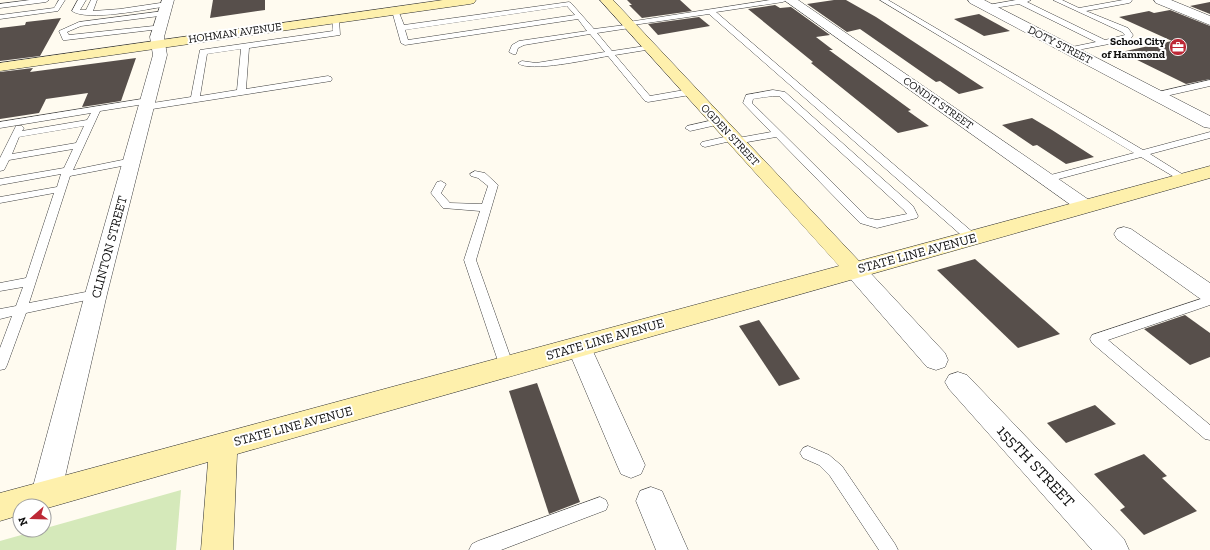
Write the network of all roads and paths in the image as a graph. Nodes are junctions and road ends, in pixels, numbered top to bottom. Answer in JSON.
{"nodes":[{"id":1,"x":46,"y":0,"type":"edge"},
{"id":2,"x":62,"y":0,"type":"edge"},
{"id":3,"x":83,"y":0,"type":"edge"},
{"id":4,"x":88,"y":0,"type":"edge"},
{"id":5,"x":94,"y":0,"type":"edge"},
{"id":6,"x":470,"y":0,"type":"edge"},
{"id":7,"x":606,"y":0,"type":"edge"},
{"id":8,"x":783,"y":0,"type":"edge"},
{"id":9,"x":790,"y":0,"type":"edge"},
{"id":10,"x":883,"y":0,"type":"edge"},
{"id":11,"x":974,"y":0,"type":"edge"},
{"id":12,"x":1031,"y":0,"type":"edge"},
{"id":13,"x":1056,"y":0,"type":"edge"},
{"id":14,"x":1127,"y":0,"type":"edge"},
{"id":15,"x":1160,"y":0,"type":"edge"},
{"id":16,"x":1021,"y":2,"type":"junction"},
{"id":17,"x":394,"y":5,"type":"edge"},
{"id":18,"x":0,"y":6,"type":"edge"},
{"id":19,"x":988,"y":7,"type":"junction"},
{"id":20,"x":102,"y":8,"type":"edge"},
{"id":21,"x":131,"y":8,"type":"junction"},
{"id":22,"x":1078,"y":10,"type":"junction"},
{"id":23,"x":165,"y":11,"type":"edge"},
{"id":24,"x":710,"y":11,"type":"junction"},
{"id":25,"x":85,"y":13,"type":"junction"},
{"id":26,"x":579,"y":16,"type":"junction"},
{"id":27,"x":0,"y":17,"type":"edge"},
{"id":28,"x":1210,"y":21,"type":"edge"},
{"id":29,"x":629,"y":25,"type":"junction"},
{"id":30,"x":401,"y":28,"type":"junction"},
{"id":31,"x":592,"y":32,"type":"junction"},
{"id":32,"x":275,"y":35,"type":"junction"},
{"id":33,"x":1104,"y":43,"type":"junction"},
{"id":34,"x":159,"y":44,"type":"junction"},
{"id":35,"x":245,"y":46,"type":"junction"},
{"id":36,"x":649,"y":47,"type":"junction"},
{"id":37,"x":1070,"y":50,"type":"junction"},
{"id":38,"x":513,"y":52,"type":"dead end"},
{"id":39,"x":610,"y":53,"type":"junction"},
{"id":40,"x":522,"y":63,"type":"dead end"},
{"id":41,"x":0,"y":66,"type":"edge"},
{"id":42,"x":328,"y":79,"type":"dead end"},
{"id":43,"x":1210,"y":83,"type":"edge"},
{"id":44,"x":241,"y":92,"type":"junction"},
{"id":45,"x":690,"y":92,"type":"junction"},
{"id":46,"x":1157,"y":95,"type":"junction"},
{"id":47,"x":195,"y":99,"type":"junction"},
{"id":48,"x":147,"y":104,"type":"junction"},
{"id":49,"x":97,"y":109,"type":"junction"},
{"id":50,"x":22,"y":121,"type":"junction"},
{"id":51,"x":91,"y":122,"type":"junction"},
{"id":52,"x":718,"y":122,"type":"junction"},
{"id":53,"x":1210,"y":123,"type":"edge"},
{"id":54,"x":0,"y":125,"type":"edge"},
{"id":55,"x":690,"y":128,"type":"dead end"},
{"id":56,"x":778,"y":134,"type":"junction"},
{"id":57,"x":16,"y":135,"type":"junction"},
{"id":58,"x":1210,"y":135,"type":"edge"},
{"id":59,"x":734,"y":140,"type":"junction"},
{"id":60,"x":705,"y":144,"type":"dead end"},
{"id":61,"x":80,"y":145,"type":"junction"},
{"id":62,"x":1144,"y":154,"type":"junction"},
{"id":63,"x":5,"y":158,"type":"junction"},
{"id":64,"x":132,"y":161,"type":"junction"},
{"id":65,"x":0,"y":168,"type":"edge"},
{"id":66,"x":67,"y":172,"type":"junction"},
{"id":67,"x":1210,"y":172,"type":"edge"},
{"id":68,"x":475,"y":174,"type":"dead end"},
{"id":69,"x":1185,"y":178,"type":"junction"},
{"id":70,"x":1047,"y":179,"type":"junction"},
{"id":71,"x":0,"y":182,"type":"edge"},
{"id":72,"x":441,"y":184,"type":"dead end"},
{"id":73,"x":61,"y":189,"type":"junction"},
{"id":74,"x":0,"y":200,"type":"edge"},
{"id":75,"x":1085,"y":206,"type":"junction"},
{"id":76,"x":485,"y":208,"type":"junction"},
{"id":77,"x":1124,"y":234,"type":"dead end"},
{"id":78,"x":972,"y":238,"type":"junction"},
{"id":79,"x":854,"y":270,"type":"junction"},
{"id":80,"x":30,"y":281,"type":"junction"},
{"id":81,"x":0,"y":287,"type":"edge"},
{"id":82,"x":96,"y":294,"type":"junction"},
{"id":83,"x":1210,"y":294,"type":"edge"},
{"id":84,"x":1210,"y":300,"type":"edge"},
{"id":85,"x":21,"y":310,"type":"junction"},
{"id":86,"x":0,"y":314,"type":"edge"},
{"id":87,"x":579,"y":347,"type":"junction"},
{"id":88,"x":936,"y":360,"type":"dead end"},
{"id":89,"x":0,"y":365,"type":"edge"},
{"id":90,"x":507,"y":366,"type":"junction"},
{"id":91,"x":958,"y":382,"type":"dead end"},
{"id":92,"x":1210,"y":434,"type":"edge"},
{"id":93,"x":223,"y":445,"type":"junction"},
{"id":94,"x":808,"y":453,"type":"dead end"},
{"id":95,"x":631,"y":465,"type":"dead end"},
{"id":96,"x":46,"y":494,"type":"junction"},
{"id":97,"x":651,"y":501,"type":"dead end"},
{"id":98,"x":600,"y":505,"type":"dead end"},
{"id":99,"x":0,"y":507,"type":"edge"},
{"id":100,"x":217,"y":550,"type":"edge"},
{"id":101,"x":478,"y":550,"type":"edge"},
{"id":102,"x":672,"y":550,"type":"edge"},
{"id":103,"x":889,"y":550,"type":"edge"},
{"id":104,"x":1113,"y":550,"type":"edge"}],
"edges":[{"from":1,"to":18,"type":"lane"},
{"from":2,"to":27,"type":"lane"},
{"from":3,"to":25,"type":"lane"},
{"from":4,"to":25,"type":"lane"},
{"from":5,"to":25,"type":"lane"},
{"from":6,"to":17,"type":"street","name":"HOHMAN AVENUE"},
{"from":7,"to":29,"type":"street","name":"OGDEN STREET"},
{"from":8,"to":24,"type":"lane"},
{"from":9,"to":70,"type":"street","name":"CONDIT STREET"},
{"from":10,"to":62,"type":"lane"},
{"from":11,"to":19,"type":"street","name":"DOTY STREET"},
{"from":12,"to":16,"type":"lane"},
{"from":13,"to":22,"type":"lane"},
{"from":14,"to":22,"type":"lane"},
{"from":15,"to":28,"type":"street"},
{"from":16,"to":19,"type":"lane"},
{"from":16,"to":33,"type":"lane"},
{"from":17,"to":30,"type":"lane"},
{"from":17,"to":32,"type":"street","name":"HOHMAN AVENUE"},
{"from":19,"to":37,"type":"street","name":"DOTY STREET"},
{"from":20,"to":21,"type":"lane"},
{"from":20,"to":25,"type":"lane"},
{"from":21,"to":23,"type":"lane"},
{"from":21,"to":23,"type":"lane"},
{"from":22,"to":33,"type":"lane"},
{"from":23,"to":23,"type":"lane"},
{"from":23,"to":34,"type":"street","name":"CLINTON STREET"},
{"from":24,"to":29,"type":"lane"},
{"from":24,"to":78,"type":"lane"},
{"from":26,"to":30,"type":"lane"},
{"from":26,"to":30,"type":"lane"},
{"from":26,"to":31,"type":"lane"},
{"from":29,"to":31,"type":"lane"},
{"from":29,"to":36,"type":"street","name":"OGDEN STREET"},
{"from":31,"to":38,"type":"lane"},
{"from":31,"to":39,"type":"lane"},
{"from":32,"to":34,"type":"street","name":"HOHMAN AVENUE"},
{"from":32,"to":35,"type":"lane"},
{"from":33,"to":37,"type":"lane"},
{"from":34,"to":41,"type":"street","name":"HOHMAN AVENUE"},
{"from":34,"to":48,"type":"street","name":"CLINTON STREET"},
{"from":35,"to":44,"type":"lane"},
{"from":35,"to":47,"type":"lane"},
{"from":36,"to":39,"type":"lane"},
{"from":36,"to":45,"type":"street","name":"OGDEN STREET"},
{"from":37,"to":46,"type":"street","name":"DOTY STREET"},
{"from":39,"to":40,"type":"lane"},
{"from":39,"to":45,"type":"lane"},
{"from":42,"to":44,"type":"lane"},
{"from":43,"to":46,"type":"lane"},
{"from":44,"to":47,"type":"lane"},
{"from":45,"to":52,"type":"street","name":"OGDEN STREET"},
{"from":46,"to":53,"type":"street","name":"DOTY STREET"},
{"from":47,"to":48,"type":"lane"},
{"from":48,"to":49,"type":"lane"},
{"from":48,"to":64,"type":"street","name":"CLINTON STREET"},
{"from":49,"to":50,"type":"lane"},
{"from":49,"to":51,"type":"lane"},
{"from":50,"to":54,"type":"lane"},
{"from":50,"to":57,"type":"lane"},
{"from":51,"to":57,"type":"lane"},
{"from":51,"to":61,"type":"lane"},
{"from":52,"to":55,"type":"lane"},
{"from":52,"to":59,"type":"street","name":"OGDEN STREET"},
{"from":56,"to":56,"type":"lane"},
{"from":56,"to":59,"type":"lane"},
{"from":57,"to":63,"type":"lane"},
{"from":58,"to":62,"type":"lane"},
{"from":59,"to":60,"type":"lane"},
{"from":59,"to":79,"type":"street","name":"OGDEN STREET"},
{"from":61,"to":63,"type":"lane"},
{"from":61,"to":66,"type":"lane"},
{"from":62,"to":69,"type":"lane"},
{"from":62,"to":70,"type":"lane"},
{"from":63,"to":65,"type":"lane"},
{"from":64,"to":66,"type":"lane"},
{"from":64,"to":82,"type":"street","name":"CLINTON STREET"},
{"from":66,"to":71,"type":"lane"},
{"from":66,"to":73,"type":"lane"},
{"from":67,"to":69,"type":"street","name":"STATE LINE AVENUE"},
{"from":68,"to":76,"type":"lane"},
{"from":69,"to":75,"type":"street","name":"STATE LINE AVENUE"},
{"from":70,"to":75,"type":"street","name":"CONDIT STREET"},
{"from":72,"to":76,"type":"lane"},
{"from":73,"to":74,"type":"lane"},
{"from":73,"to":80,"type":"lane"},
{"from":75,"to":78,"type":"street","name":"STATE LINE AVENUE"},
{"from":76,"to":90,"type":"lane"},
{"from":77,"to":83,"type":"street"},
{"from":78,"to":79,"type":"street","name":"STATE LINE AVENUE"},
{"from":79,"to":87,"type":"street","name":"STATE LINE AVENUE"},
{"from":79,"to":88,"type":"street"},
{"from":80,"to":81,"type":"lane"},
{"from":80,"to":85,"type":"lane"},
{"from":82,"to":85,"type":"lane"},
{"from":82,"to":96,"type":"street","name":"CLINTON STREET"},
{"from":84,"to":92,"type":"lane"},
{"from":85,"to":86,"type":"lane"},
{"from":85,"to":89,"type":"lane"},
{"from":87,"to":90,"type":"street","name":"STATE LINE AVENUE"},
{"from":87,"to":95,"type":"street"},
{"from":90,"to":93,"type":"street","name":"STATE LINE AVENUE"},
{"from":91,"to":104,"type":"street","name":"155TH STREET"},
{"from":93,"to":96,"type":"street","name":"STATE LINE AVENUE"},
{"from":93,"to":100,"type":"street"},
{"from":94,"to":103,"type":"lane"},
{"from":96,"to":99,"type":"street","name":"STATE LINE AVENUE"},
{"from":97,"to":102,"type":"street"},
{"from":98,"to":101,"type":"lane"}]}
